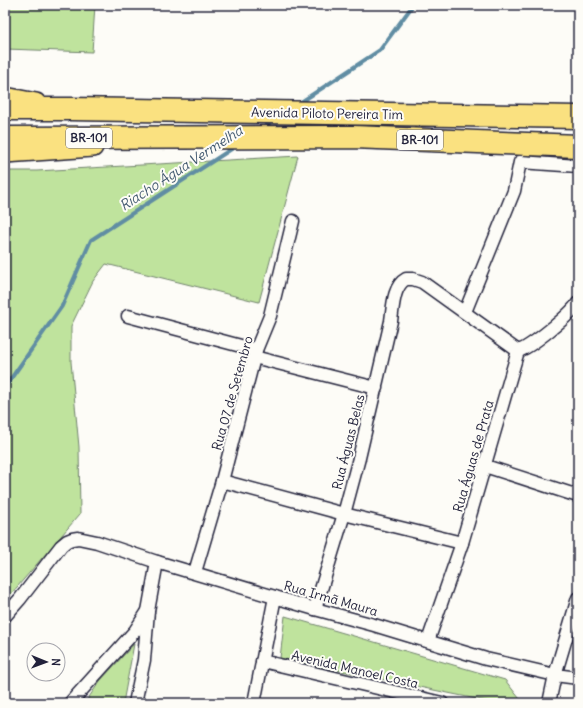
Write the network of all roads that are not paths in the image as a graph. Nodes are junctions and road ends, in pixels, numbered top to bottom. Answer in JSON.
{"nodes":[{"id":1,"x":5,"y":97,"type":"edge"},
{"id":2,"x":5,"y":109,"type":"edge"},
{"id":3,"x":71,"y":109,"type":"junction"},
{"id":4,"x":578,"y":117,"type":"edge"},
{"id":5,"x":5,"y":138,"type":"edge"},
{"id":6,"x":173,"y":139,"type":"junction"},
{"id":7,"x":578,"y":146,"type":"edge"},
{"id":8,"x":5,"y":153,"type":"edge"},
{"id":9,"x":578,"y":166,"type":"edge"},
{"id":10,"x":293,"y":221,"type":"dead end"},
{"id":11,"x":578,"y":303,"type":"edge"},
{"id":12,"x":465,"y":312,"type":"junction"},
{"id":13,"x":128,"y":316,"type":"dead end"},
{"id":14,"x":518,"y":351,"type":"junction"},
{"id":15,"x":255,"y":354,"type":"junction"},
{"id":16,"x":376,"y":388,"type":"junction"},
{"id":17,"x":485,"y":466,"type":"junction"},
{"id":18,"x":222,"y":481,"type":"junction"},
{"id":19,"x":578,"y":496,"type":"edge"},
{"id":20,"x":344,"y":514,"type":"junction"},
{"id":21,"x":462,"y":543,"type":"junction"},
{"id":22,"x":157,"y":562,"type":"junction"},
{"id":23,"x":195,"y":572,"type":"junction"},
{"id":24,"x":275,"y":597,"type":"junction"},
{"id":25,"x":578,"y":598,"type":"edge"},
{"id":26,"x":315,"y":609,"type":"junction"},
{"id":27,"x":148,"y":610,"type":"junction"},
{"id":28,"x":5,"y":616,"type":"edge"},
{"id":29,"x":428,"y":641,"type":"junction"},
{"id":30,"x":262,"y":661,"type":"junction"},
{"id":31,"x":555,"y":675,"type":"junction"},
{"id":32,"x":578,"y":678,"type":"edge"},
{"id":33,"x":70,"y":703,"type":"edge"},
{"id":34,"x":135,"y":703,"type":"edge"},
{"id":35,"x":254,"y":703,"type":"edge"},
{"id":36,"x":442,"y":703,"type":"edge"},
{"id":37,"x":548,"y":703,"type":"edge"}],
"edges":[{"from":1,"to":3,"type":"main road"},
{"from":2,"to":3,"type":"highway","name":"Avenida Piloto Pereira Tim","number":"BR-101"},
{"from":3,"to":4,"type":"highway","name":"Avenida Piloto Pereira Tim","number":"BR-101"},
{"from":5,"to":6,"type":"highway","name":"Avenida Piloto Pereira Tim","number":"BR-101"},
{"from":6,"to":7,"type":"highway","name":"Avenida Piloto Pereira Tim","number":"BR-101"},
{"from":6,"to":8,"type":"main road"},
{"from":9,"to":12,"type":"street"},
{"from":10,"to":15,"type":"street","name":"Rua 07 de Setembro"},
{"from":11,"to":14,"type":"street"},
{"from":12,"to":14,"type":"street"},
{"from":12,"to":16,"type":"street","name":"Rua Águas Belas"},
{"from":13,"to":15,"type":"street"},
{"from":14,"to":17,"type":"street","name":"Rua Águas de Prata"},
{"from":15,"to":16,"type":"street"},
{"from":15,"to":18,"type":"street","name":"Rua 07 de Setembro"},
{"from":16,"to":20,"type":"street","name":"Rua Águas Belas"},
{"from":17,"to":19,"type":"street"},
{"from":17,"to":21,"type":"street","name":"Rua Águas de Prata"},
{"from":18,"to":20,"type":"street"},
{"from":18,"to":23,"type":"street","name":"Rua 07 de Setembro"},
{"from":20,"to":21,"type":"street"},
{"from":20,"to":26,"type":"street","name":"Rua Águas Belas"},
{"from":21,"to":29,"type":"street","name":"Rua Águas de Prata"},
{"from":22,"to":23,"type":"street","name":"Rua Irmã Maura"},
{"from":22,"to":27,"type":"street"},
{"from":22,"to":28,"type":"street","name":"Rua Irmã Maura"},
{"from":23,"to":24,"type":"street","name":"Rua Irmã Maura"},
{"from":24,"to":26,"type":"street","name":"Rua Irmã Maura"},
{"from":24,"to":30,"type":"street"},
{"from":25,"to":31,"type":"street"},
{"from":26,"to":29,"type":"street","name":"Rua Irmã Maura"},
{"from":27,"to":33,"type":"street"},
{"from":27,"to":34,"type":"street"},
{"from":29,"to":31,"type":"street","name":"Rua Irmã Maura"},
{"from":30,"to":35,"type":"street"},
{"from":30,"to":36,"type":"street","name":"Avenida Manoel Costa"},
{"from":31,"to":32,"type":"street","name":"Rua Irmã Maura"},
{"from":31,"to":37,"type":"street"}]}
